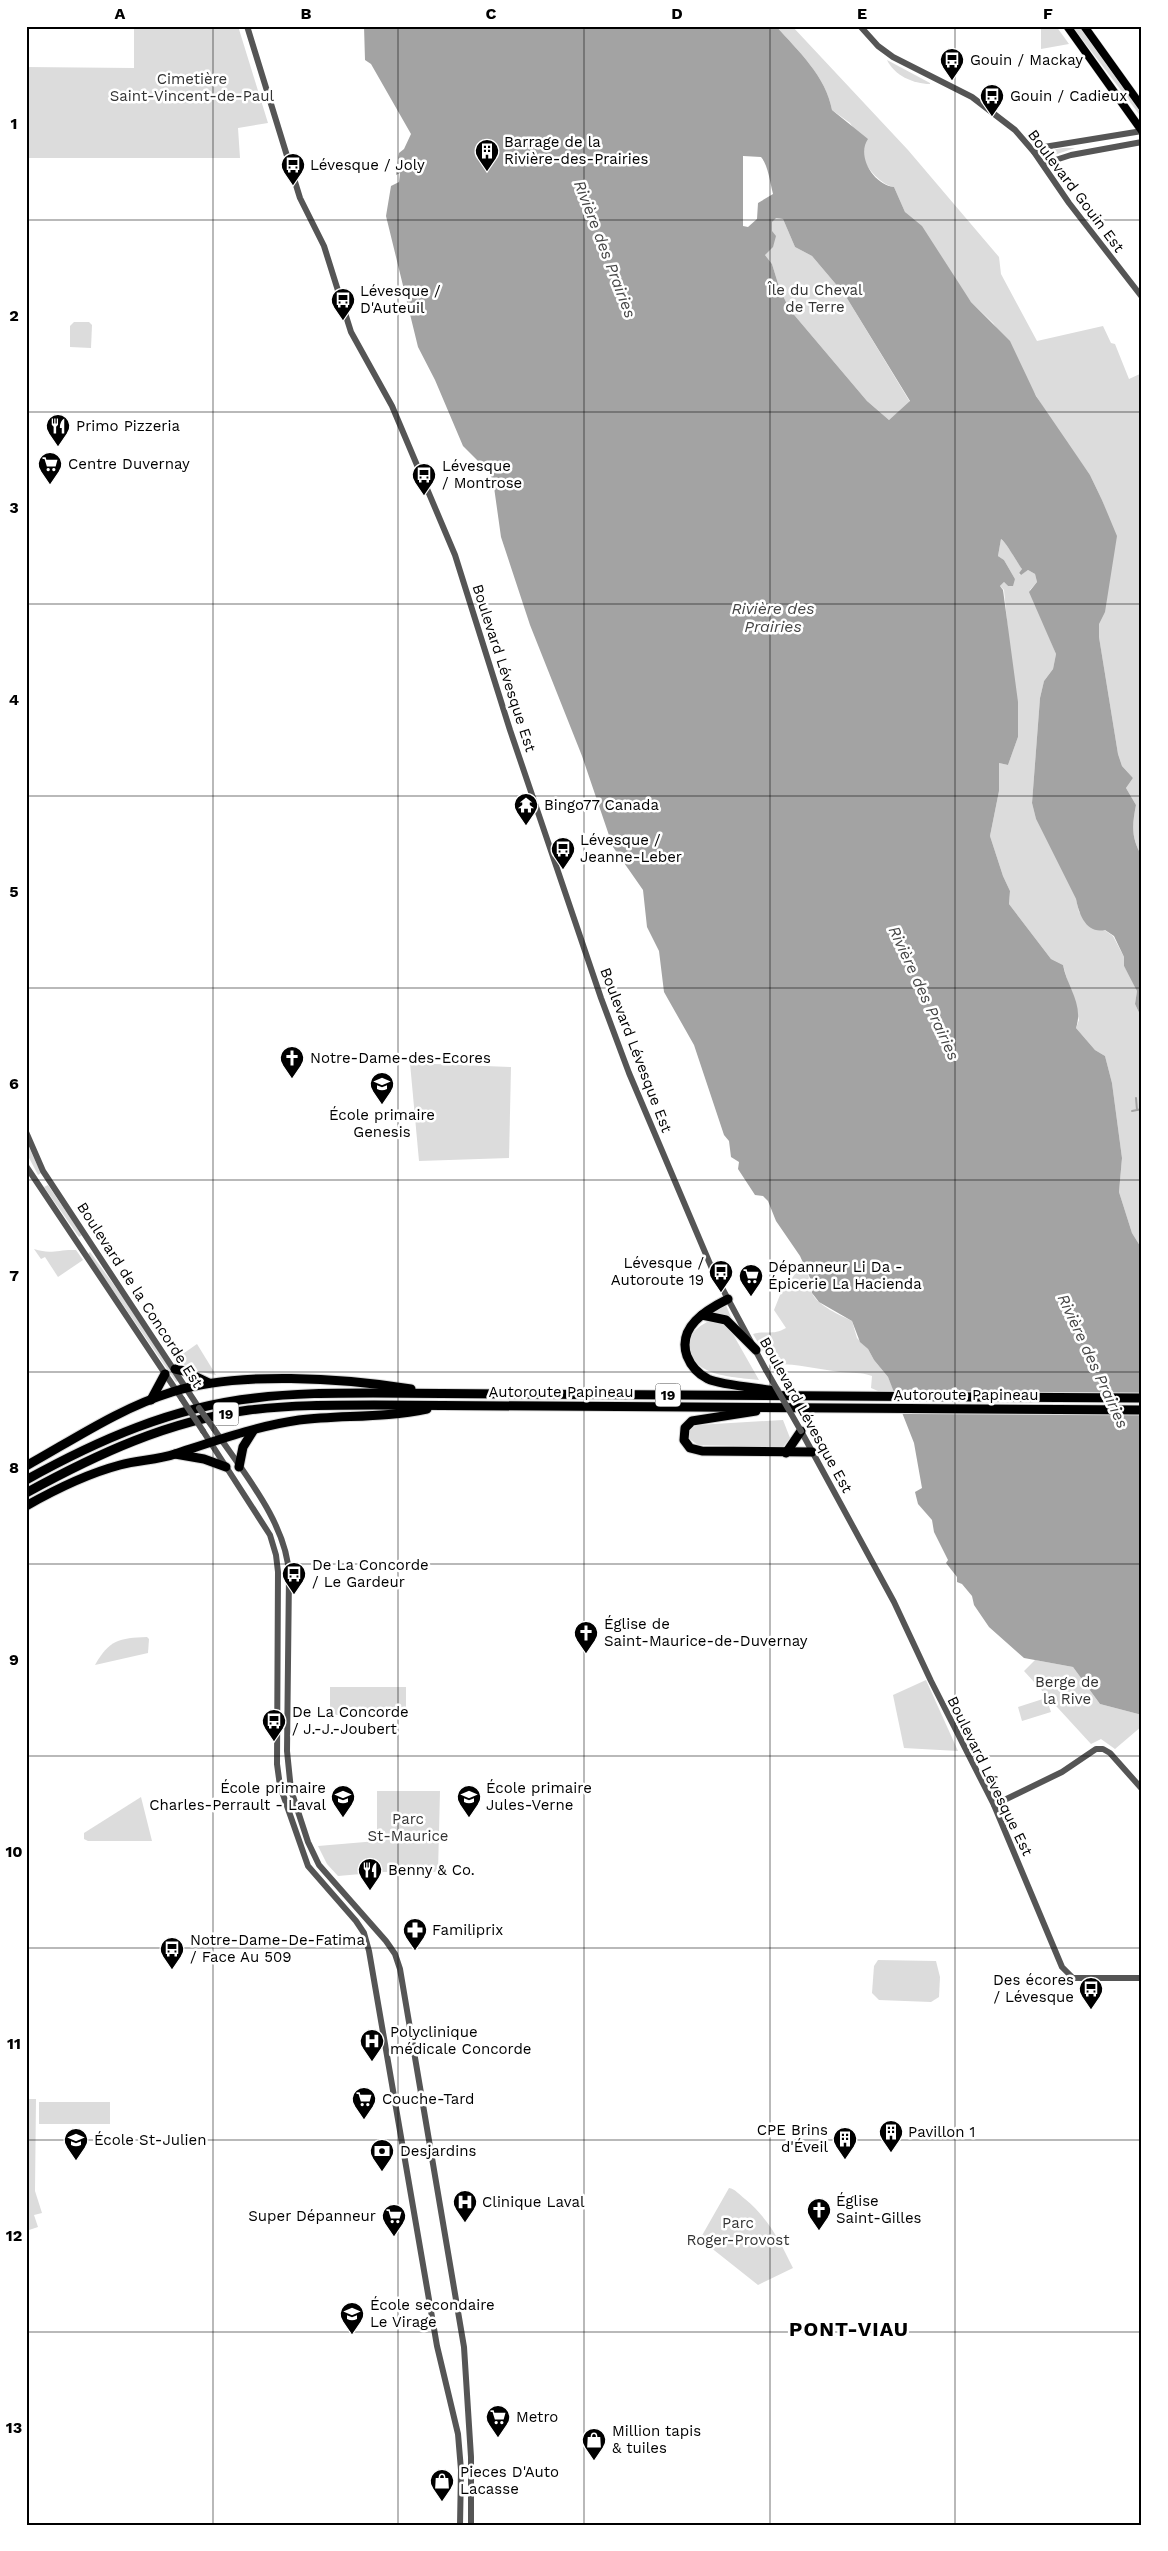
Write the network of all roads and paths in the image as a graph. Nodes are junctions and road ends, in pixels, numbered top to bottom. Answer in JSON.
{"nodes":[{"id":1,"x":247,"y":26,"type":"edge"},
{"id":2,"x":860,"y":26,"type":"edge"},
{"id":3,"x":1067,"y":26,"type":"edge"},
{"id":4,"x":1084,"y":26,"type":"edge"},
{"id":5,"x":1142,"y":107,"type":"edge"},
{"id":6,"x":1142,"y":131,"type":"edge"},
{"id":7,"x":1142,"y":142,"type":"edge"},
{"id":8,"x":1034,"y":152,"type":"junction"},
{"id":9,"x":1043,"y":164,"type":"junction"},
{"id":10,"x":1142,"y":297,"type":"edge"},
{"id":11,"x":26,"y":1132,"type":"edge"},
{"id":12,"x":26,"y":1166,"type":"edge"},
{"id":13,"x":728,"y":1299,"type":"junction"},
{"id":14,"x":702,"y":1316,"type":"junction"},
{"id":15,"x":756,"y":1350,"type":"junction"},
{"id":16,"x":175,"y":1369,"type":"junction"},
{"id":17,"x":165,"y":1374,"type":"junction"},
{"id":18,"x":209,"y":1384,"type":"junction"},
{"id":19,"x":187,"y":1388,"type":"junction"},
{"id":20,"x":176,"y":1390,"type":"junction"},
{"id":21,"x":441,"y":1394,"type":"junction"},
{"id":22,"x":801,"y":1396,"type":"junction"},
{"id":23,"x":1142,"y":1398,"type":"edge"},
{"id":24,"x":151,"y":1400,"type":"junction"},
{"id":25,"x":442,"y":1405,"type":"junction"},
{"id":26,"x":775,"y":1408,"type":"junction"},
{"id":27,"x":1142,"y":1410,"type":"edge"},
{"id":28,"x":253,"y":1431,"type":"junction"},
{"id":29,"x":801,"y":1431,"type":"junction"},
{"id":30,"x":220,"y":1439,"type":"junction"},
{"id":31,"x":210,"y":1441,"type":"junction"},
{"id":32,"x":786,"y":1452,"type":"junction"},
{"id":33,"x":812,"y":1452,"type":"junction"},
{"id":34,"x":175,"y":1454,"type":"junction"},
{"id":35,"x":26,"y":1466,"type":"edge"},
{"id":36,"x":226,"y":1467,"type":"junction"},
{"id":37,"x":239,"y":1467,"type":"junction"},
{"id":38,"x":26,"y":1480,"type":"edge"},
{"id":39,"x":26,"y":1493,"type":"edge"},
{"id":40,"x":26,"y":1506,"type":"edge"},
{"id":41,"x":1142,"y":1789,"type":"edge"},
{"id":42,"x":994,"y":1805,"type":"junction"},
{"id":43,"x":1142,"y":1978,"type":"edge"},
{"id":44,"x":460,"y":2525,"type":"edge"},
{"id":45,"x":471,"y":2525,"type":"edge"}],
"edges":[{"from":1,"to":13,"type":"street","name":"Boulevard Lévesque Est"},
{"from":2,"to":8,"type":"street","name":"Boulevard Gouin Est"},
{"from":3,"to":6,"type":"main road"},
{"from":4,"to":5,"type":"main road"},
{"from":6,"to":8,"type":"street"},
{"from":7,"to":9,"type":"street"},
{"from":8,"to":9,"type":"street","name":"Boulevard Gouin Est"},
{"from":9,"to":10,"type":"street","name":"Boulevard Gouin Est"},
{"from":11,"to":16,"type":"street","name":"Boulevard de la Concorde Est"},
{"from":12,"to":17,"type":"street","name":"Boulevard de la Concorde Est"},
{"from":13,"to":14,"type":"highway"},
{"from":13,"to":15,"type":"street","name":"Boulevard Lévesque Est"},
{"from":14,"to":15,"type":"highway"},
{"from":14,"to":22,"type":"highway"},
{"from":15,"to":29,"type":"street","name":"Boulevard Lévesque Est","bridge":true},
{"from":16,"to":18,"type":"highway"},
{"from":16,"to":19,"type":"street","name":"Boulevard de la Concorde Est"},
{"from":17,"to":20,"type":"street","name":"Boulevard de la Concorde Est"},
{"from":17,"to":24,"type":"highway"},
{"from":18,"to":19,"type":"highway"},
{"from":18,"to":21,"type":"highway"},
{"from":19,"to":20,"type":"highway"},
{"from":19,"to":30,"type":"street","name":"Boulevard de la Concorde Est","bridge":true},
{"from":20,"to":24,"type":"highway"},
{"from":20,"to":31,"type":"street","name":"Boulevard de la Concorde Est","bridge":true},
{"from":21,"to":22,"type":"highway","name":"Autoroute Papineau","number":"19"},
{"from":21,"to":38,"type":"highway","name":"Autoroute Papineau","number":"19"},
{"from":22,"to":23,"type":"highway","name":"Autoroute Papineau","number":"19"},
{"from":24,"to":35,"type":"highway"},
{"from":25,"to":26,"type":"highway","name":"Autoroute Papineau","number":"19"},
{"from":25,"to":28,"type":"highway"},
{"from":25,"to":39,"type":"highway","name":"Autoroute Papineau","number":"19"},
{"from":26,"to":27,"type":"highway","name":"Autoroute Papineau","number":"19"},
{"from":26,"to":32,"type":"highway"},
{"from":28,"to":30,"type":"highway"},
{"from":28,"to":37,"type":"highway"},
{"from":29,"to":32,"type":"highway"},
{"from":29,"to":33,"type":"street","name":"Boulevard Lévesque Est"},
{"from":30,"to":31,"type":"highway"},
{"from":30,"to":37,"type":"street","name":"Boulevard de la Concorde Est"},
{"from":31,"to":34,"type":"highway"},
{"from":31,"to":36,"type":"street","name":"Boulevard de la Concorde Est"},
{"from":32,"to":33,"type":"highway"},
{"from":33,"to":42,"type":"street","name":"Boulevard Lévesque Est"},
{"from":34,"to":36,"type":"highway"},
{"from":34,"to":40,"type":"highway"},
{"from":36,"to":44,"type":"street","name":"Boulevard de la Concorde Est"},
{"from":37,"to":45,"type":"street","name":"Boulevard de la Concorde Est"},
{"from":41,"to":42,"type":"street"},
{"from":42,"to":43,"type":"street","name":"Boulevard Lévesque Est"}]}
